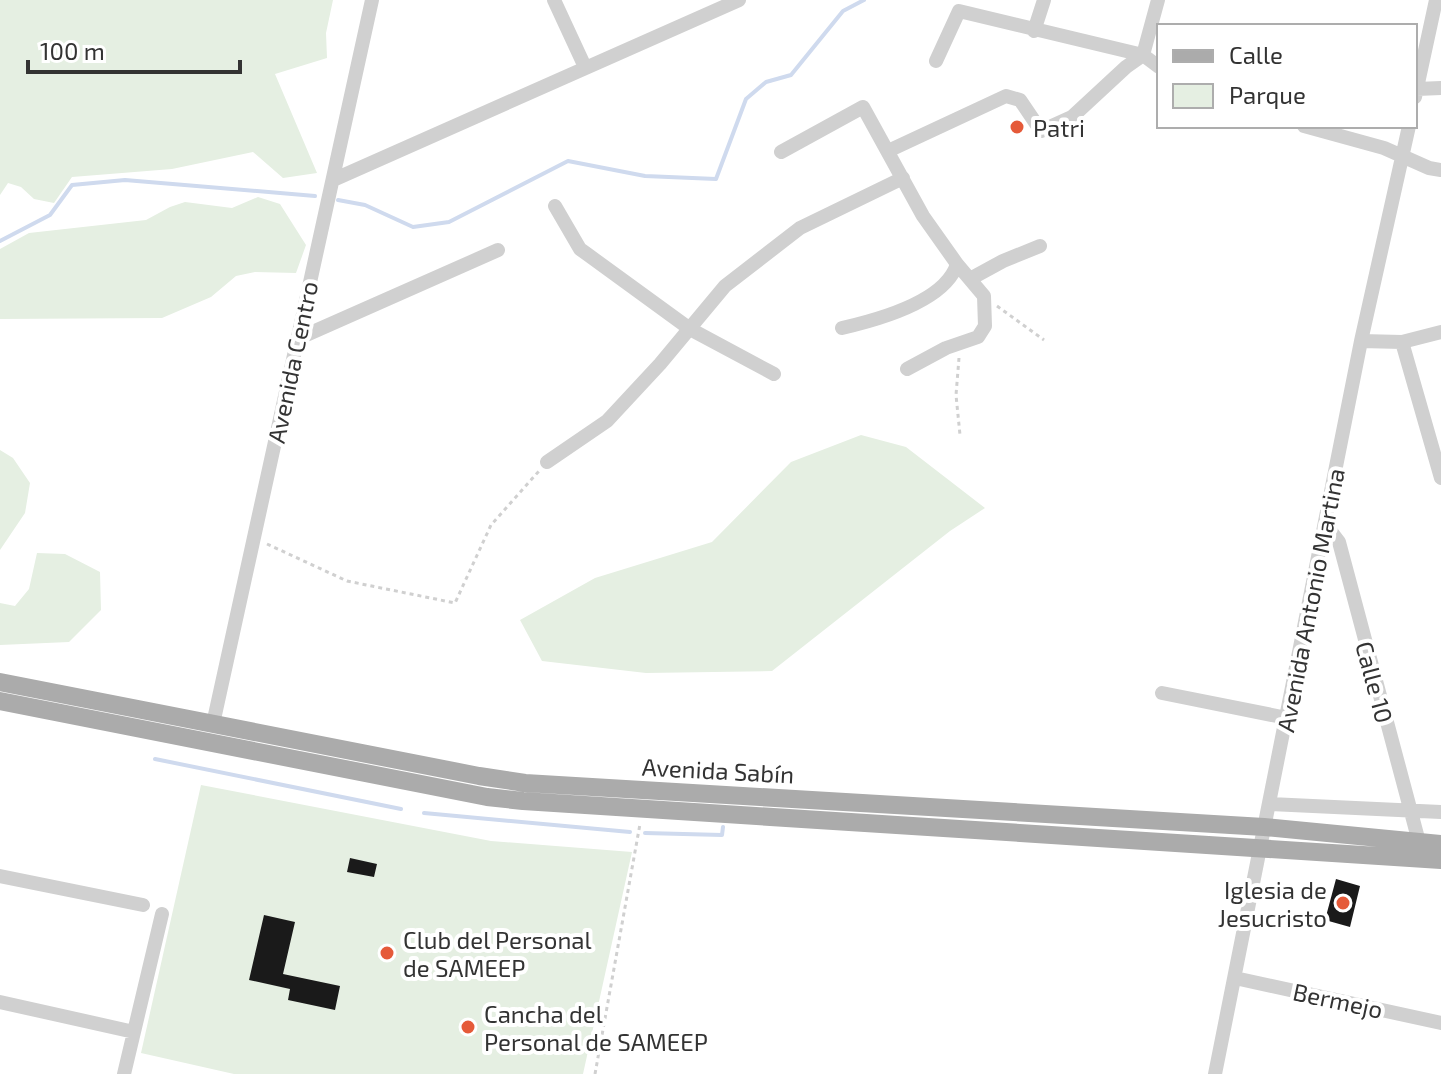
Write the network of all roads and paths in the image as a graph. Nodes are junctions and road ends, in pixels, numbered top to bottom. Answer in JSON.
{"nodes":[{"id":1,"x":372,"y":0,"type":"edge"},
{"id":2,"x":554,"y":0,"type":"edge"},
{"id":3,"x":739,"y":0,"type":"edge"},
{"id":4,"x":1044,"y":0,"type":"edge"},
{"id":5,"x":1158,"y":0,"type":"edge"},
{"id":6,"x":1436,"y":0,"type":"edge"},
{"id":7,"x":1034,"y":31,"type":"junction"},
{"id":8,"x":1143,"y":55,"type":"junction"},
{"id":9,"x":936,"y":61,"type":"dead end"},
{"id":10,"x":1157,"y":66,"type":"edge"},
{"id":11,"x":585,"y":67,"type":"junction"},
{"id":12,"x":1417,"y":88,"type":"edge"},
{"id":13,"x":1441,"y":88,"type":"edge"},
{"id":14,"x":1417,"y":93,"type":"edge"},
{"id":15,"x":1311,"y":128,"type":"edge"},
{"id":16,"x":1409,"y":128,"type":"edge"},
{"id":17,"x":888,"y":151,"type":"junction"},
{"id":18,"x":781,"y":152,"type":"dead end"},
{"id":19,"x":1403,"y":156,"type":"junction"},
{"id":20,"x":1441,"y":170,"type":"edge"},
{"id":21,"x":903,"y":178,"type":"junction"},
{"id":22,"x":333,"y":180,"type":"junction"},
{"id":23,"x":555,"y":206,"type":"dead end"},
{"id":24,"x":1040,"y":246,"type":"dead end"},
{"id":25,"x":498,"y":250,"type":"dead end"},
{"id":26,"x":957,"y":264,"type":"junction"},
{"id":27,"x":970,"y":279,"type":"junction"},
{"id":28,"x":984,"y":296,"type":"junction"},
{"id":29,"x":842,"y":328,"type":"dead end"},
{"id":30,"x":690,"y":329,"type":"junction"},
{"id":31,"x":1441,"y":332,"type":"edge"},
{"id":32,"x":297,"y":339,"type":"junction"},
{"id":33,"x":1044,"y":340,"type":"dead end"},
{"id":34,"x":1361,"y":341,"type":"junction"},
{"id":35,"x":1402,"y":342,"type":"junction"},
{"id":36,"x":960,"y":343,"type":"junction"},
{"id":37,"x":907,"y":369,"type":"dead end"},
{"id":38,"x":774,"y":374,"type":"dead end"},
{"id":39,"x":960,"y":435,"type":"dead end"},
{"id":40,"x":547,"y":462,"type":"joint"},
{"id":41,"x":1441,"y":478,"type":"edge"},
{"id":42,"x":1326,"y":525,"type":"junction"},
{"id":43,"x":254,"y":537,"type":"junction"},
{"id":44,"x":0,"y":682,"type":"edge"},
{"id":45,"x":1162,"y":693,"type":"dead end"},
{"id":46,"x":0,"y":701,"type":"edge"},
{"id":47,"x":1287,"y":718,"type":"junction"},
{"id":48,"x":213,"y":724,"type":"junction"},
{"id":49,"x":1270,"y":804,"type":"junction"},
{"id":50,"x":643,"y":808,"type":"junction"},
{"id":51,"x":1410,"y":811,"type":"junction"},
{"id":52,"x":1441,"y":812,"type":"edge"},
{"id":53,"x":1264,"y":827,"type":"junction"},
{"id":54,"x":1419,"y":842,"type":"junction"},
{"id":55,"x":1441,"y":844,"type":"edge"},
{"id":56,"x":1259,"y":847,"type":"junction"},
{"id":57,"x":1441,"y":860,"type":"edge"},
{"id":58,"x":0,"y":876,"type":"edge"},
{"id":59,"x":143,"y":905,"type":"dead end"},
{"id":60,"x":162,"y":914,"type":"dead end"},
{"id":61,"x":1235,"y":978,"type":"junction"},
{"id":62,"x":0,"y":1002,"type":"edge"},
{"id":63,"x":1441,"y":1023,"type":"edge"},
{"id":64,"x":134,"y":1032,"type":"junction"},
{"id":65,"x":124,"y":1074,"type":"edge"},
{"id":66,"x":595,"y":1074,"type":"edge"},
{"id":67,"x":1215,"y":1074,"type":"edge"}],
"edges":[{"from":1,"to":22,"type":"street","name":"Avenida Centro"},
{"from":2,"to":11,"type":"street"},
{"from":3,"to":11,"type":"street"},
{"from":4,"to":7,"type":"street"},
{"from":5,"to":8,"type":"street"},
{"from":6,"to":12,"type":"street"},
{"from":7,"to":8,"type":"street"},
{"from":7,"to":9,"type":"street"},
{"from":8,"to":10,"type":"street"},
{"from":8,"to":17,"type":"street"},
{"from":11,"to":22,"type":"street"},
{"from":13,"to":14,"type":"street"},
{"from":15,"to":19,"type":"street"},
{"from":16,"to":19,"type":"street","name":"Avenida Antonio Martina"},
{"from":17,"to":18,"type":"street"},
{"from":17,"to":21,"type":"street"},
{"from":19,"to":20,"type":"street"},
{"from":19,"to":34,"type":"street","name":"Avenida Antonio Martina"},
{"from":21,"to":26,"type":"street"},
{"from":21,"to":30,"type":"street"},
{"from":22,"to":32,"type":"street","name":"Avenida Centro"},
{"from":23,"to":30,"type":"street"},
{"from":24,"to":27,"type":"street"},
{"from":25,"to":32,"type":"street"},
{"from":26,"to":27,"type":"street"},
{"from":26,"to":29,"type":"street"},
{"from":27,"to":28,"type":"street"},
{"from":28,"to":33,"type":"path"},
{"from":28,"to":36,"type":"street"},
{"from":30,"to":38,"type":"street"},
{"from":30,"to":40,"type":"street"},
{"from":31,"to":35,"type":"street"},
{"from":32,"to":43,"type":"street","name":"Avenida Centro"},
{"from":34,"to":35,"type":"street"},
{"from":34,"to":42,"type":"street","name":"Avenida Antonio Martina"},
{"from":35,"to":41,"type":"street"},
{"from":36,"to":37,"type":"street"},
{"from":36,"to":39,"type":"path"},
{"from":40,"to":43,"type":"path"},
{"from":42,"to":47,"type":"street","name":"Avenida Antonio Martina"},
{"from":42,"to":51,"type":"street","name":"Calle 10"},
{"from":43,"to":48,"type":"street","name":"Avenida Centro"},
{"from":44,"to":48,"type":"main road","name":"Avenida Sabín"},
{"from":45,"to":47,"type":"street"},
{"from":46,"to":50,"type":"main road","name":"Avenida Sabín"},
{"from":47,"to":49,"type":"street","name":"Avenida Antonio Martina"},
{"from":48,"to":53,"type":"main road","name":"Avenida Sabín"},
{"from":49,"to":51,"type":"street"},
{"from":49,"to":53,"type":"street","name":"Avenida Antonio Martina"},
{"from":50,"to":56,"type":"main road","name":"Avenida Sabín"},
{"from":50,"to":66,"type":"path"},
{"from":51,"to":52,"type":"street"},
{"from":51,"to":54,"type":"street","name":"Calle 10"},
{"from":53,"to":54,"type":"main road","name":"Avenida Sabín"},
{"from":53,"to":56,"type":"street","name":"Avenida Antonio Martina"},
{"from":54,"to":55,"type":"main road","name":"Avenida Sabín"},
{"from":56,"to":57,"type":"main road","name":"Avenida Sabín"},
{"from":56,"to":61,"type":"street","name":"Avenida Antonio Martina"},
{"from":58,"to":59,"type":"street"},
{"from":60,"to":64,"type":"street"},
{"from":61,"to":63,"type":"street","name":"Bermejo"},
{"from":61,"to":67,"type":"street","name":"Avenida Antonio Martina"},
{"from":62,"to":64,"type":"street"},
{"from":64,"to":65,"type":"street"}]}
